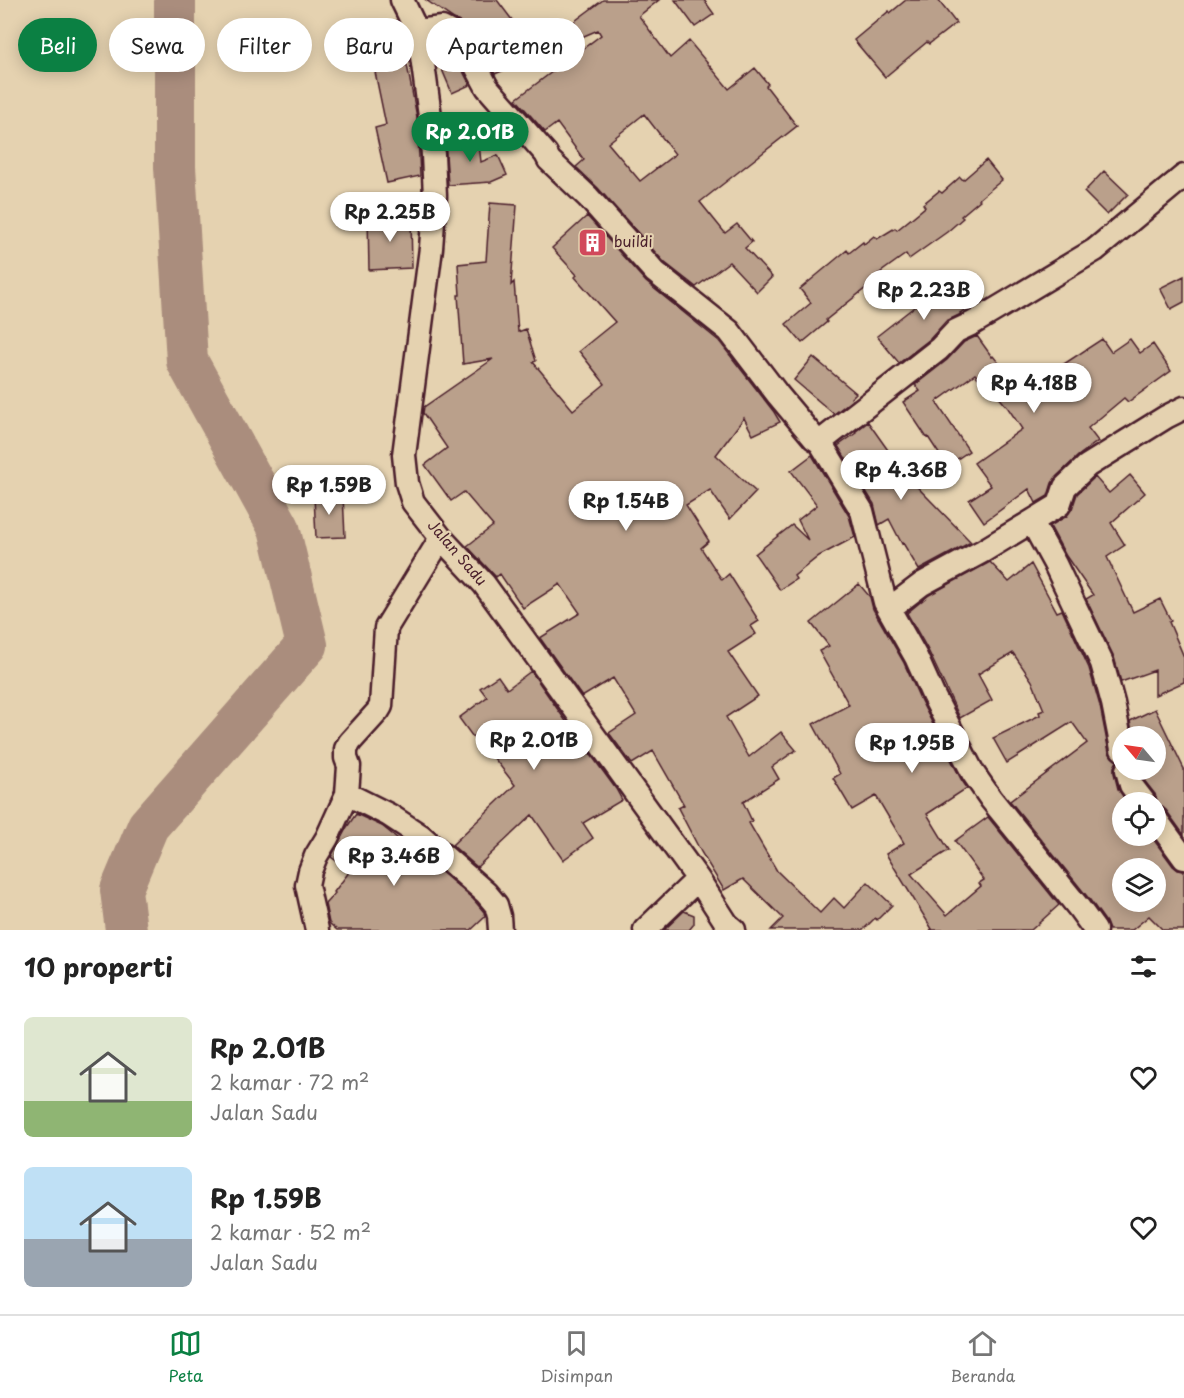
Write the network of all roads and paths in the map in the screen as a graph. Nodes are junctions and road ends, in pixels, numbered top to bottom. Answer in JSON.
{"nodes":[{"id":1,"x":408,"y":3,"type":"edge"},
{"id":2,"x":417,"y":32,"type":"junction"},
{"id":3,"x":1184,"y":176,"type":"edge"},
{"id":4,"x":1184,"y":408,"type":"edge"},
{"id":5,"x":820,"y":442,"type":"junction"},
{"id":6,"x":1032,"y":522,"type":"junction"},
{"id":7,"x":441,"y":538,"type":"junction"},
{"id":8,"x":889,"y":609,"type":"junction"},
{"id":9,"x":1118,"y":726,"type":"edge"},
{"id":10,"x":347,"y":794,"type":"junction"},
{"id":11,"x":1166,"y":833,"type":"edge"},
{"id":12,"x":1184,"y":858,"type":"edge"},
{"id":13,"x":698,"y":879,"type":"junction"},
{"id":14,"x":317,"y":930,"type":"edge"},
{"id":15,"x":500,"y":930,"type":"edge"},
{"id":16,"x":645,"y":930,"type":"edge"},
{"id":17,"x":734,"y":930,"type":"edge"},
{"id":18,"x":1095,"y":930,"type":"edge"}],
"edges":[{"from":1,"to":2,"type":"street","name":"Jalan Sadu"},
{"from":2,"to":5,"type":"street"},
{"from":2,"to":7,"type":"street","name":"Jalan Sadu"},
{"from":3,"to":5,"type":"street"},
{"from":4,"to":6,"type":"street"},
{"from":5,"to":8,"type":"street"},
{"from":6,"to":8,"type":"street"},
{"from":6,"to":9,"type":"street"},
{"from":7,"to":10,"type":"street"},
{"from":7,"to":13,"type":"street","name":"Jalan Sadu"},
{"from":8,"to":18,"type":"street"},
{"from":10,"to":14,"type":"street"},
{"from":10,"to":15,"type":"street"},
{"from":11,"to":12,"type":"street"},
{"from":13,"to":16,"type":"street"},
{"from":13,"to":17,"type":"street","name":"Jalan Sadu"}]}
